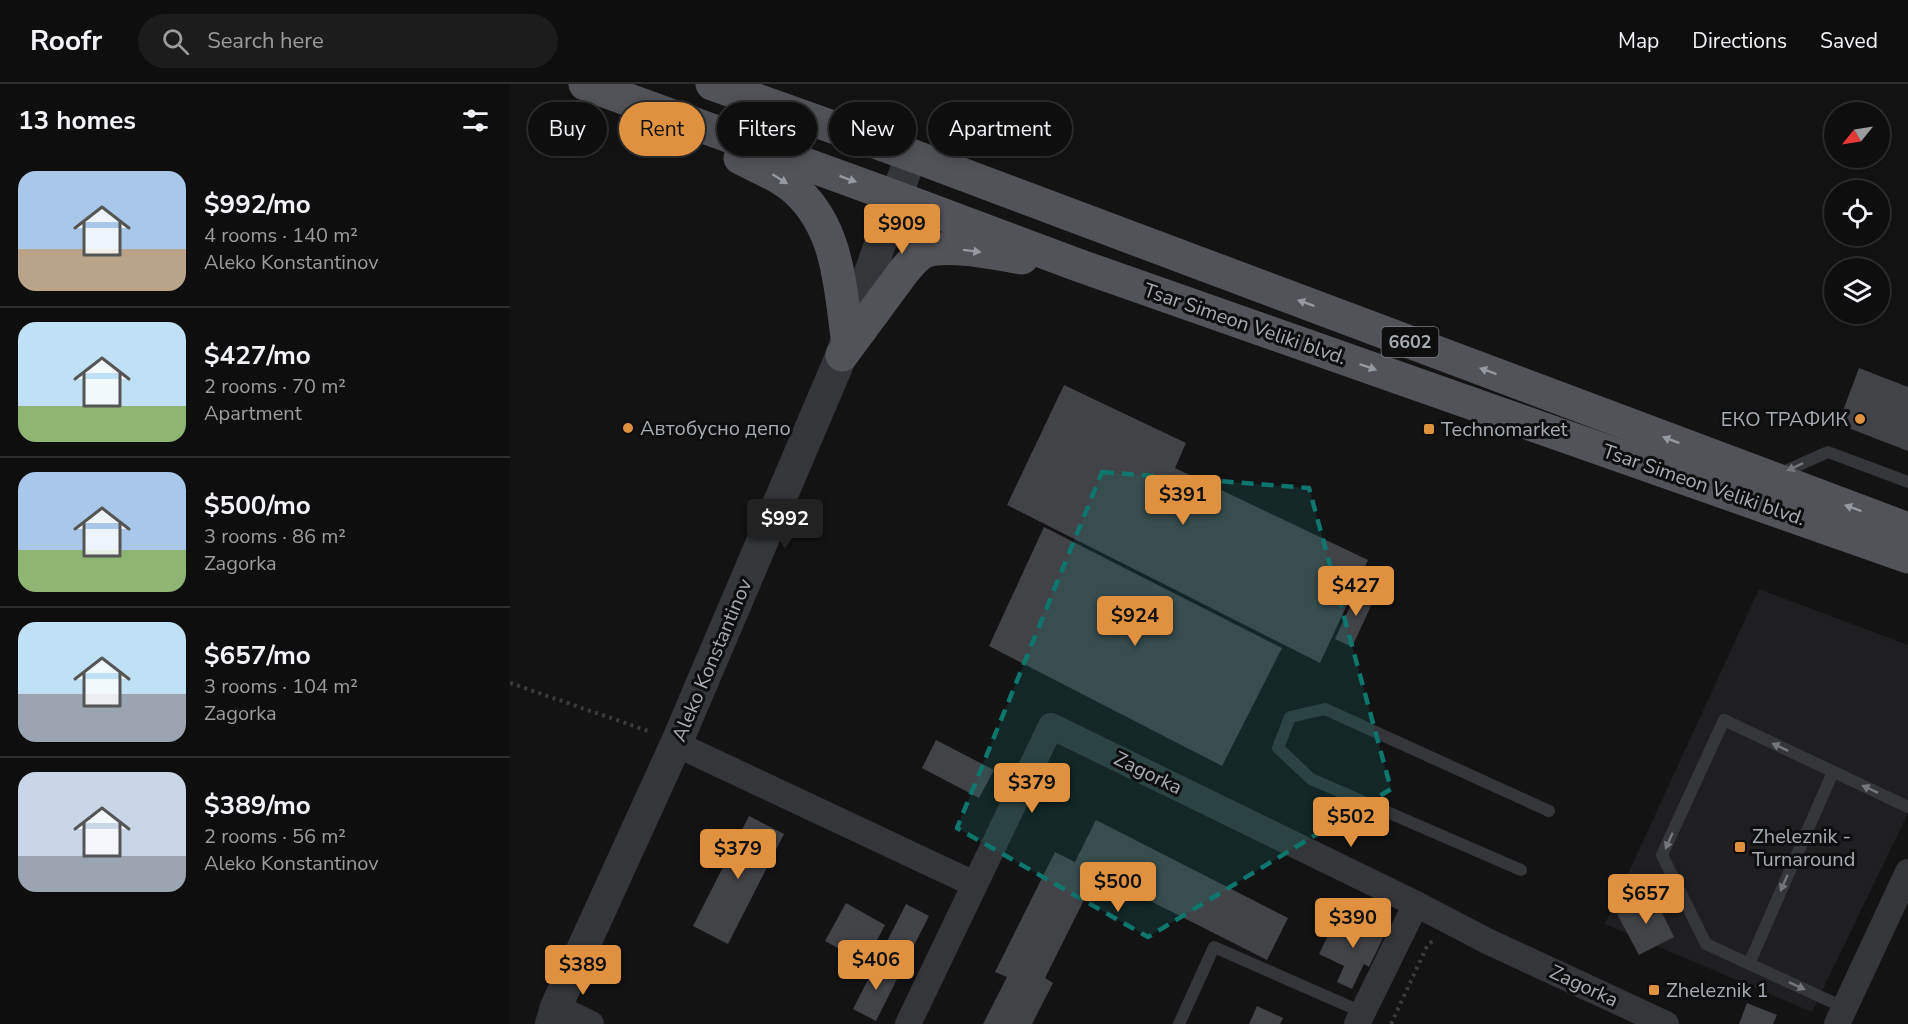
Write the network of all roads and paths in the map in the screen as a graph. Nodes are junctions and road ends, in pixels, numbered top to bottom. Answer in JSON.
{"nodes":[{"id":1,"x":585,"y":84,"type":"edge"},
{"id":2,"x":712,"y":84,"type":"edge"},
{"id":3,"x":616,"y":95,"type":"junction"},
{"id":4,"x":829,"y":126,"type":"edge"},
{"id":5,"x":911,"y":156,"type":"edge"},
{"id":6,"x":914,"y":156,"type":"edge"},
{"id":7,"x":896,"y":197,"type":"junction"},
{"id":8,"x":1075,"y":264,"type":"junction"},
{"id":9,"x":843,"y":348,"type":"junction"},
{"id":10,"x":1772,"y":478,"type":"junction"},
{"id":11,"x":1908,"y":482,"type":"edge"},
{"id":12,"x":1908,"y":529,"type":"edge"},
{"id":13,"x":1908,"y":557,"type":"edge"},
{"id":14,"x":510,"y":683,"type":"edge"},
{"id":15,"x":676,"y":744,"type":"junction"},
{"id":16,"x":1833,"y":772,"type":"junction"},
{"id":17,"x":1908,"y":807,"type":"edge"},
{"id":18,"x":1549,"y":811,"type":"dead end"},
{"id":19,"x":1521,"y":870,"type":"dead end"},
{"id":20,"x":1908,"y":872,"type":"edge"},
{"id":21,"x":974,"y":884,"type":"junction"},
{"id":22,"x":1416,"y":904,"type":"junction"},
{"id":23,"x":1442,"y":936,"type":"dead end"},
{"id":24,"x":1749,"y":964,"type":"junction"},
{"id":25,"x":554,"y":1016,"type":"edge"},
{"id":26,"x":1841,"y":1016,"type":"edge"},
{"id":27,"x":1360,"y":1018,"type":"edge"},
{"id":28,"x":591,"y":1024,"type":"edge"},
{"id":29,"x":908,"y":1024,"type":"edge"},
{"id":30,"x":1179,"y":1024,"type":"edge"},
{"id":31,"x":1390,"y":1024,"type":"edge"},
{"id":32,"x":1666,"y":1024,"type":"edge"}],
"edges":[{"from":1,"to":3,"type":"main road","name":"Tsar Simeon Veliki blvd."},
{"from":2,"to":4,"type":"main road","name":"Tsar Simeon Veliki blvd."},
{"from":3,"to":7,"type":"main road","name":"Tsar Simeon Veliki blvd.","one_way":true},
{"from":3,"to":9,"type":"main road","one_way":true},
{"from":5,"to":7,"type":"street","name":"Aleko Konstantinov","number":"6602"},
{"from":10,"to":6,"type":"main road","name":"Tsar Simeon Veliki blvd.","number":"6602","one_way":true},
{"from":7,"to":8,"type":"main road","name":"Tsar Simeon Veliki blvd."},
{"from":7,"to":9,"type":"street","name":"Aleko Konstantinov","number":"6602"},
{"from":9,"to":8,"type":"main road","number":"6602","one_way":true},
{"from":8,"to":13,"type":"main road","name":"Tsar Simeon Veliki blvd.","number":"6602","one_way":true},
{"from":9,"to":15,"type":"street","name":"Aleko Konstantinov","number":"6602"},
{"from":11,"to":10,"type":"lane","one_way":true},
{"from":12,"to":10,"type":"main road","name":"Tsar Simeon Veliki blvd.","number":"6602","one_way":true},
{"from":14,"to":15,"type":"path"},
{"from":15,"to":21,"type":"street"},
{"from":15,"to":25,"type":"street","name":"Aleko Konstantinov","number":"6602"},
{"from":17,"to":16,"type":"lane","one_way":true},
{"from":16,"to":24,"type":"lane","one_way":true},
{"from":16,"to":24,"type":"lane","one_way":true},
{"from":18,"to":19,"type":"lane"},
{"from":20,"to":26,"type":"street"},
{"from":21,"to":22,"type":"street","name":"Zagorka"},
{"from":21,"to":29,"type":"street"},
{"from":22,"to":27,"type":"street"},
{"from":22,"to":32,"type":"street","name":"Zagorka"},
{"from":23,"to":31,"type":"path"},
{"from":24,"to":26,"type":"lane","one_way":true},
{"from":25,"to":28,"type":"street"},
{"from":27,"to":30,"type":"lane"}]}
